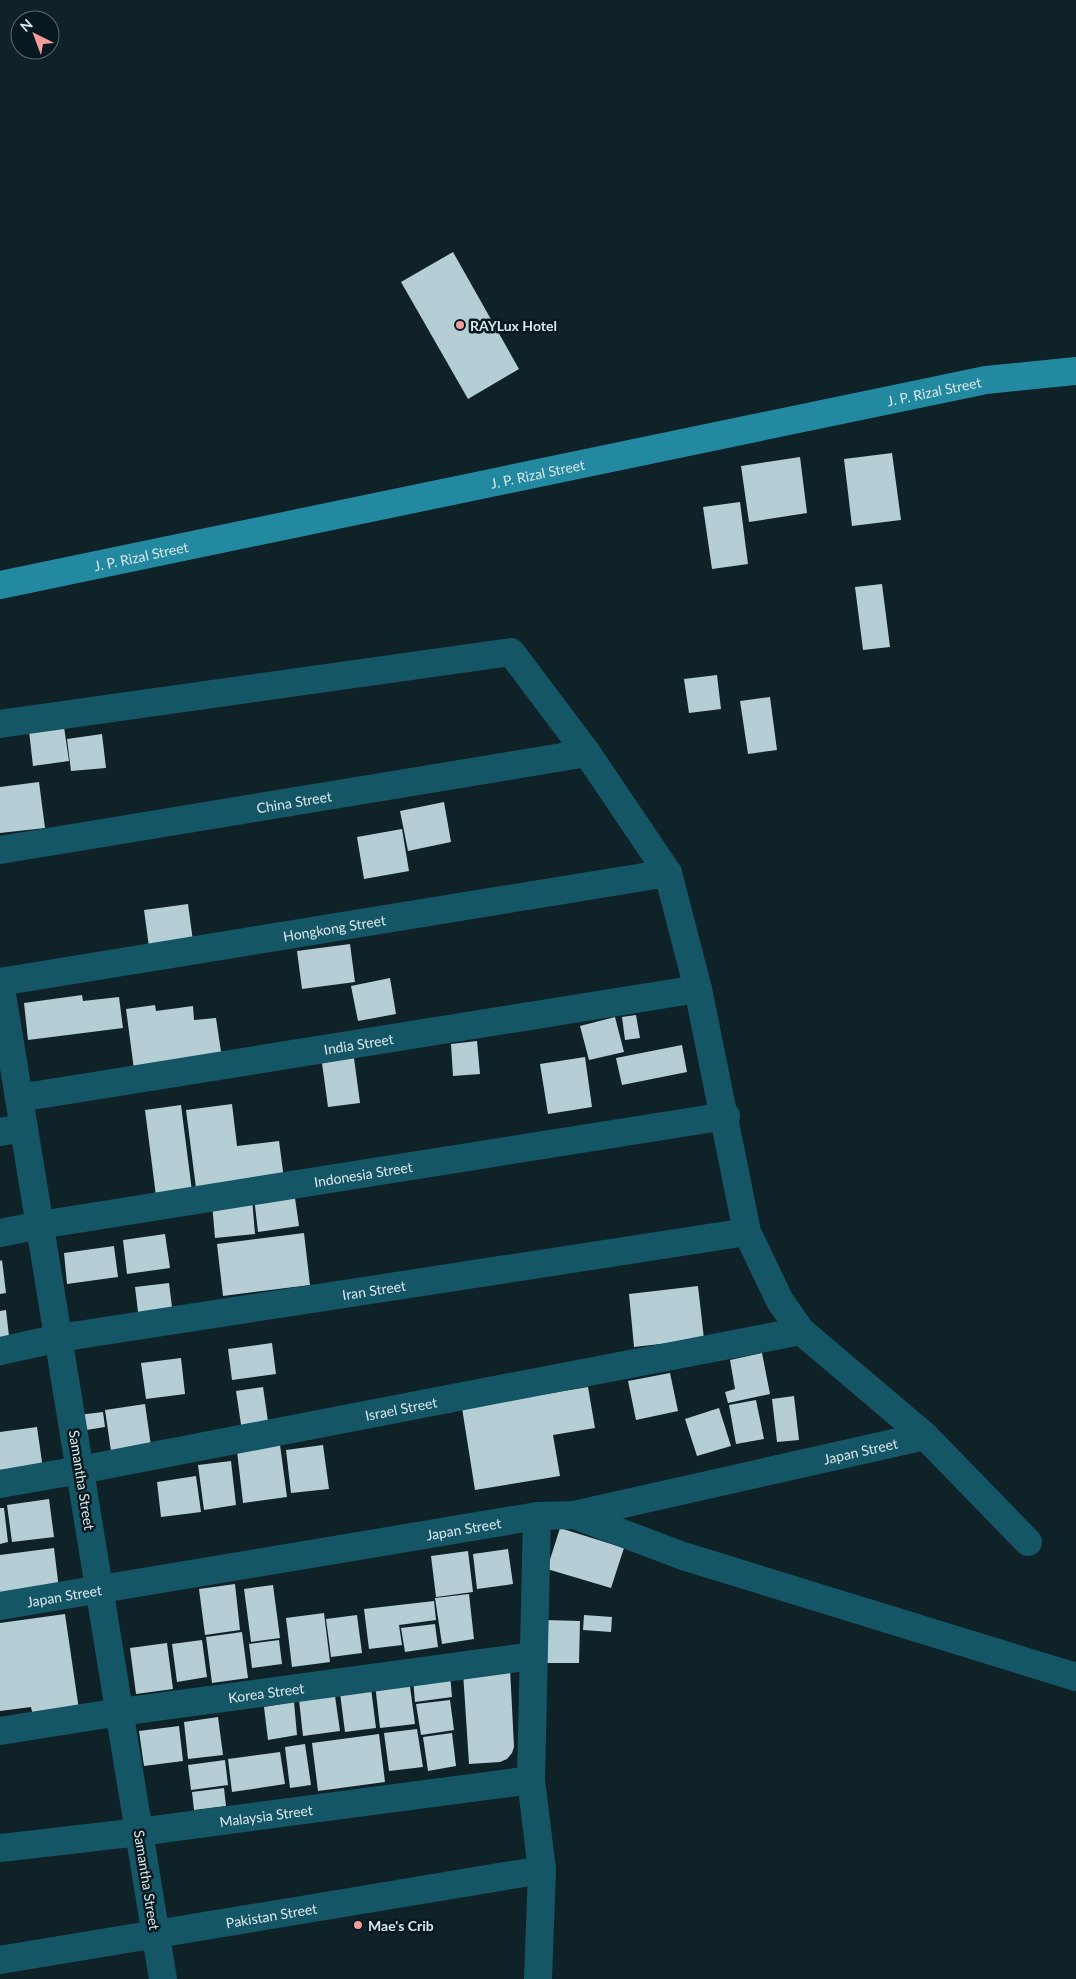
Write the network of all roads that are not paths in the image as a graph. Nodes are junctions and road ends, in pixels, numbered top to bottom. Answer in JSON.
{"nodes":[{"id":1,"x":1076,"y":371,"type":"edge"},
{"id":2,"x":0,"y":585,"type":"edge"},
{"id":3,"x":0,"y":724,"type":"edge"},
{"id":4,"x":587,"y":753,"type":"junction"},
{"id":5,"x":0,"y":850,"type":"edge"},
{"id":6,"x":668,"y":873,"type":"junction"},
{"id":7,"x":0,"y":982,"type":"edge"},
{"id":8,"x":698,"y":989,"type":"junction"},
{"id":9,"x":19,"y":1098,"type":"junction"},
{"id":10,"x":726,"y":1116,"type":"junction"},
{"id":11,"x":12,"y":1130,"type":"edge"},
{"id":12,"x":40,"y":1225,"type":"junction"},
{"id":13,"x":747,"y":1232,"type":"junction"},
{"id":14,"x":0,"y":1233,"type":"edge"},
{"id":15,"x":801,"y":1331,"type":"junction"},
{"id":16,"x":59,"y":1338,"type":"junction"},
{"id":17,"x":0,"y":1351,"type":"edge"},
{"id":18,"x":925,"y":1436,"type":"junction"},
{"id":19,"x":80,"y":1470,"type":"junction"},
{"id":20,"x":0,"y":1484,"type":"edge"},
{"id":21,"x":574,"y":1515,"type":"junction"},
{"id":22,"x":537,"y":1516,"type":"junction"},
{"id":23,"x":1028,"y":1542,"type":"dead end"},
{"id":24,"x":100,"y":1590,"type":"junction"},
{"id":25,"x":0,"y":1606,"type":"edge"},
{"id":26,"x":533,"y":1656,"type":"junction"},
{"id":27,"x":1076,"y":1677,"type":"edge"},
{"id":28,"x":120,"y":1712,"type":"junction"},
{"id":29,"x":0,"y":1731,"type":"edge"},
{"id":30,"x":530,"y":1780,"type":"junction"},
{"id":31,"x":140,"y":1832,"type":"junction"},
{"id":32,"x":0,"y":1848,"type":"edge"},
{"id":33,"x":542,"y":1870,"type":"junction"},
{"id":34,"x":156,"y":1932,"type":"junction"},
{"id":35,"x":0,"y":1960,"type":"edge"},
{"id":36,"x":163,"y":1979,"type":"edge"},
{"id":37,"x":538,"y":1979,"type":"edge"}],
"edges":[{"from":1,"to":2,"type":"main road","name":"J. P. Rizal Street"},
{"from":3,"to":4,"type":"street"},
{"from":4,"to":5,"type":"street","name":"China Street"},
{"from":4,"to":6,"type":"street"},
{"from":6,"to":7,"type":"street","name":"Hongkong Street"},
{"from":6,"to":8,"type":"street"},
{"from":7,"to":9,"type":"street","name":"Samantha Street"},
{"from":8,"to":9,"type":"street","name":"India Street"},
{"from":8,"to":10,"type":"street"},
{"from":9,"to":11,"type":"street","name":"Samantha Street"},
{"from":10,"to":12,"type":"street","name":"Indonesia Street"},
{"from":10,"to":13,"type":"street"},
{"from":11,"to":12,"type":"street","name":"Samantha Street"},
{"from":12,"to":14,"type":"street","name":"Indonesia Street"},
{"from":12,"to":16,"type":"street","name":"Samantha Street"},
{"from":13,"to":15,"type":"street"},
{"from":13,"to":16,"type":"street","name":"Iran Street"},
{"from":15,"to":18,"type":"street"},
{"from":15,"to":19,"type":"street","name":"Israel Street"},
{"from":16,"to":17,"type":"street","name":"Iran Street"},
{"from":16,"to":19,"type":"street","name":"Samantha Street"},
{"from":18,"to":21,"type":"street","name":"Japan Street"},
{"from":18,"to":23,"type":"street"},
{"from":19,"to":20,"type":"street","name":"Israel Street"},
{"from":19,"to":24,"type":"street","name":"Samantha Street"},
{"from":21,"to":22,"type":"street","name":"Japan Street"},
{"from":21,"to":27,"type":"street"},
{"from":22,"to":24,"type":"street","name":"Japan Street"},
{"from":22,"to":26,"type":"street"},
{"from":24,"to":25,"type":"street","name":"Japan Street"},
{"from":24,"to":28,"type":"street","name":"Samantha Street"},
{"from":26,"to":28,"type":"street","name":"Korea Street"},
{"from":26,"to":30,"type":"street"},
{"from":28,"to":29,"type":"street","name":"Korea Street"},
{"from":28,"to":31,"type":"street","name":"Samantha Street"},
{"from":30,"to":31,"type":"street","name":"Malaysia Street"},
{"from":30,"to":33,"type":"street"},
{"from":31,"to":32,"type":"street","name":"Malaysia Street"},
{"from":31,"to":34,"type":"street","name":"Samantha Street"},
{"from":33,"to":34,"type":"street","name":"Pakistan Street"},
{"from":33,"to":37,"type":"street"},
{"from":34,"to":35,"type":"street","name":"Pakistan Street"},
{"from":34,"to":36,"type":"street","name":"Samantha Street"}]}
